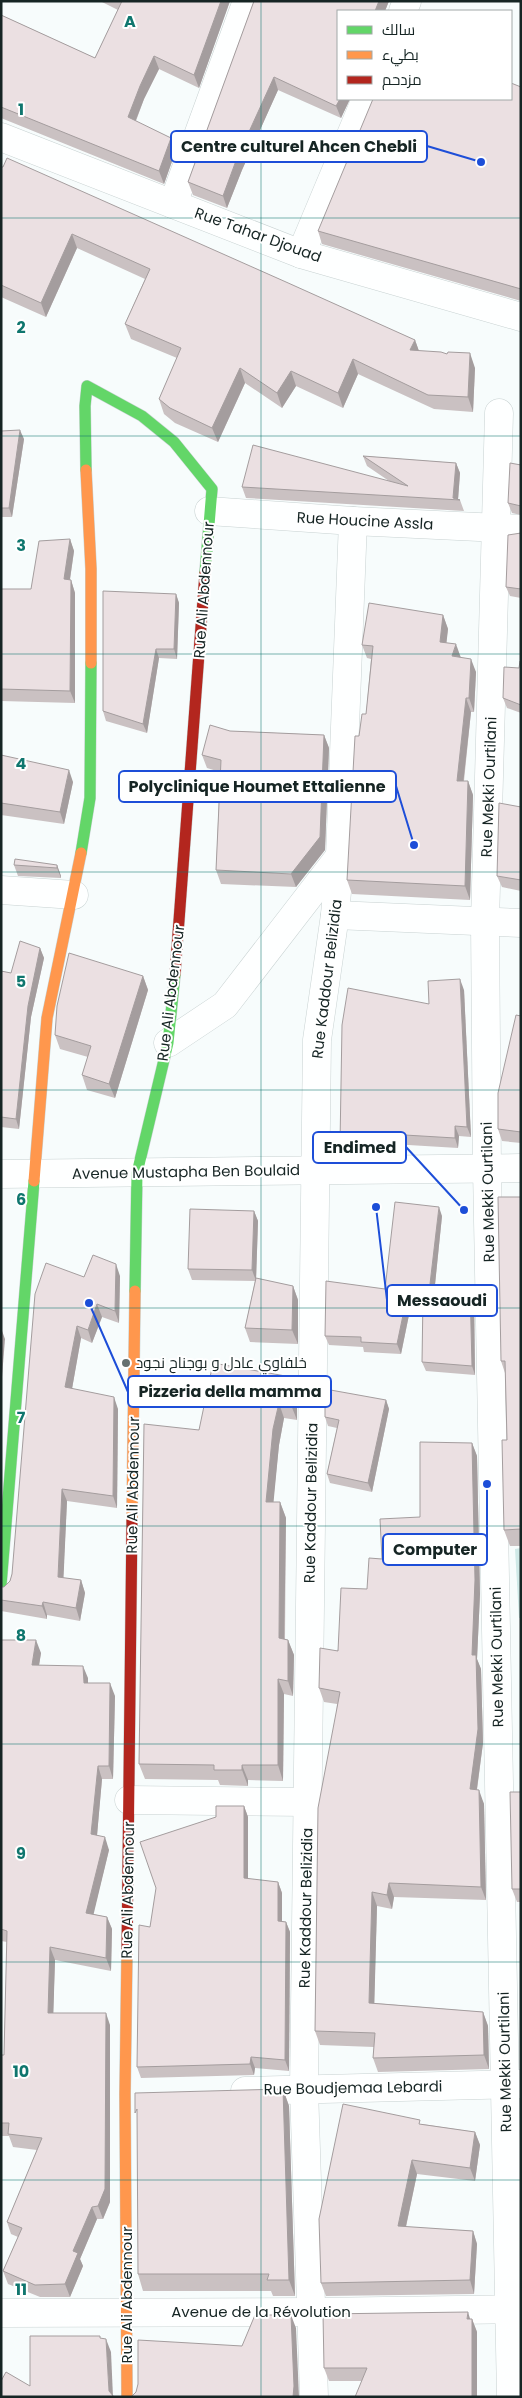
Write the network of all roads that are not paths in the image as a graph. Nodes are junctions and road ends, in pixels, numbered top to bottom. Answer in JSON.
{"nodes":[{"id":1,"x":247,"y":1,"type":"edge"},
{"id":2,"x":366,"y":100,"type":"edge"},
{"id":3,"x":1,"y":137,"type":"edge"},
{"id":4,"x":173,"y":204,"type":"junction"},
{"id":5,"x":301,"y":254,"type":"junction"},
{"id":6,"x":521,"y":317,"type":"edge"},
{"id":7,"x":499,"y":413,"type":"dead end"},
{"id":8,"x":210,"y":500,"type":"junction"},
{"id":9,"x":353,"y":521,"type":"junction"},
{"id":10,"x":509,"y":528,"type":"edge"},
{"id":11,"x":340,"y":856,"type":"junction"},
{"id":12,"x":1,"y":890,"type":"edge"},
{"id":13,"x":74,"y":895,"type":"junction"},
{"id":14,"x":335,"y":915,"type":"junction"},
{"id":15,"x":485,"y":922,"type":"junction"},
{"id":16,"x":521,"y":922,"type":"edge"},
{"id":17,"x":168,"y":1043,"type":"junction"},
{"id":18,"x":521,"y":1168,"type":"edge"},
{"id":19,"x":487,"y":1169,"type":"junction"},
{"id":20,"x":315,"y":1171,"type":"junction"},
{"id":21,"x":137,"y":1173,"type":"junction"},
{"id":22,"x":1,"y":1174,"type":"edge"},
{"id":23,"x":34,"y":1174,"type":"junction"},
{"id":24,"x":1,"y":1585,"type":"edge"},
{"id":25,"x":129,"y":1800,"type":"junction"},
{"id":26,"x":308,"y":1802,"type":"junction"},
{"id":27,"x":513,"y":2084,"type":"edge"},
{"id":28,"x":304,"y":2089,"type":"junction"},
{"id":29,"x":225,"y":2091,"type":"edge"},
{"id":30,"x":514,"y":2310,"type":"edge"},
{"id":31,"x":127,"y":2311,"type":"junction"},
{"id":32,"x":313,"y":2312,"type":"junction"},
{"id":33,"x":1,"y":2313,"type":"edge"},
{"id":34,"x":127,"y":2397,"type":"edge"},
{"id":35,"x":314,"y":2397,"type":"edge"},
{"id":36,"x":511,"y":2397,"type":"edge"}],
"edges":[{"from":1,"to":4,"type":"street"},
{"from":2,"to":5,"type":"street"},
{"from":3,"to":4,"type":"street","name":"Rue Tahar Djouad"},
{"from":4,"to":5,"type":"street","name":"Rue Tahar Djouad"},
{"from":5,"to":6,"type":"street","name":"Rue Tahar Djouad"},
{"from":7,"to":10,"type":"street","name":"Rue Mekki Ourtilani"},
{"from":8,"to":9,"type":"street","name":"Rue Houcine Assla"},
{"from":8,"to":13,"type":"street"},
{"from":8,"to":17,"type":"street","name":"Rue Ali Abdennour"},
{"from":9,"to":10,"type":"street","name":"Rue Houcine Assla"},
{"from":9,"to":11,"type":"street","name":"Rue Kaddour Belizidia"},
{"from":10,"to":15,"type":"street","name":"Rue Mekki Ourtilani"},
{"from":11,"to":14,"type":"street","name":"Rue Kaddour Belizidia"},
{"from":11,"to":17,"type":"street"},
{"from":12,"to":13,"type":"street"},
{"from":13,"to":23,"type":"street"},
{"from":14,"to":15,"type":"street"},
{"from":14,"to":20,"type":"street","name":"Rue Kaddour Belizidia"},
{"from":15,"to":16,"type":"street"},
{"from":15,"to":19,"type":"street","name":"Rue Mekki Ourtilani"},
{"from":17,"to":21,"type":"street","name":"Rue Ali Abdennour"},
{"from":18,"to":19,"type":"street","name":"Avenue Mustapha Ben Boulaid"},
{"from":19,"to":20,"type":"street","name":"Avenue Mustapha Ben Boulaid"},
{"from":19,"to":27,"type":"street","name":"Rue Mekki Ourtilani"},
{"from":20,"to":21,"type":"street","name":"Avenue Mustapha Ben Boulaid"},
{"from":20,"to":26,"type":"street","name":"Rue Kaddour Belizidia"},
{"from":21,"to":23,"type":"street","name":"Avenue Mustapha Ben Boulaid"},
{"from":21,"to":25,"type":"street","name":"Rue Ali Abdennour"},
{"from":22,"to":23,"type":"street","name":"Avenue Mustapha Ben Boulaid"},
{"from":23,"to":24,"type":"street"},
{"from":25,"to":26,"type":"street"},
{"from":25,"to":31,"type":"street","name":"Rue Ali Abdennour"},
{"from":26,"to":28,"type":"street","name":"Rue Kaddour Belizidia"},
{"from":27,"to":28,"type":"street","name":"Rue Boudjemaa Lebardi"},
{"from":27,"to":30,"type":"street","name":"Rue Mekki Ourtilani"},
{"from":28,"to":29,"type":"street","name":"Rue Boudjemaa Lebardi"},
{"from":28,"to":32,"type":"street","name":"Rue Kaddour Belizidia"},
{"from":30,"to":32,"type":"street","name":"Avenue de la Révolution"},
{"from":30,"to":36,"type":"street","name":"Rue Mekki Ourtilani"},
{"from":31,"to":32,"type":"street","name":"Avenue de la Révolution"},
{"from":31,"to":33,"type":"street","name":"Avenue de la Révolution"},
{"from":31,"to":34,"type":"street","name":"Rue Ali Abdennour"},
{"from":32,"to":35,"type":"street","name":"Rue Kaddour Belizidia"}]}
